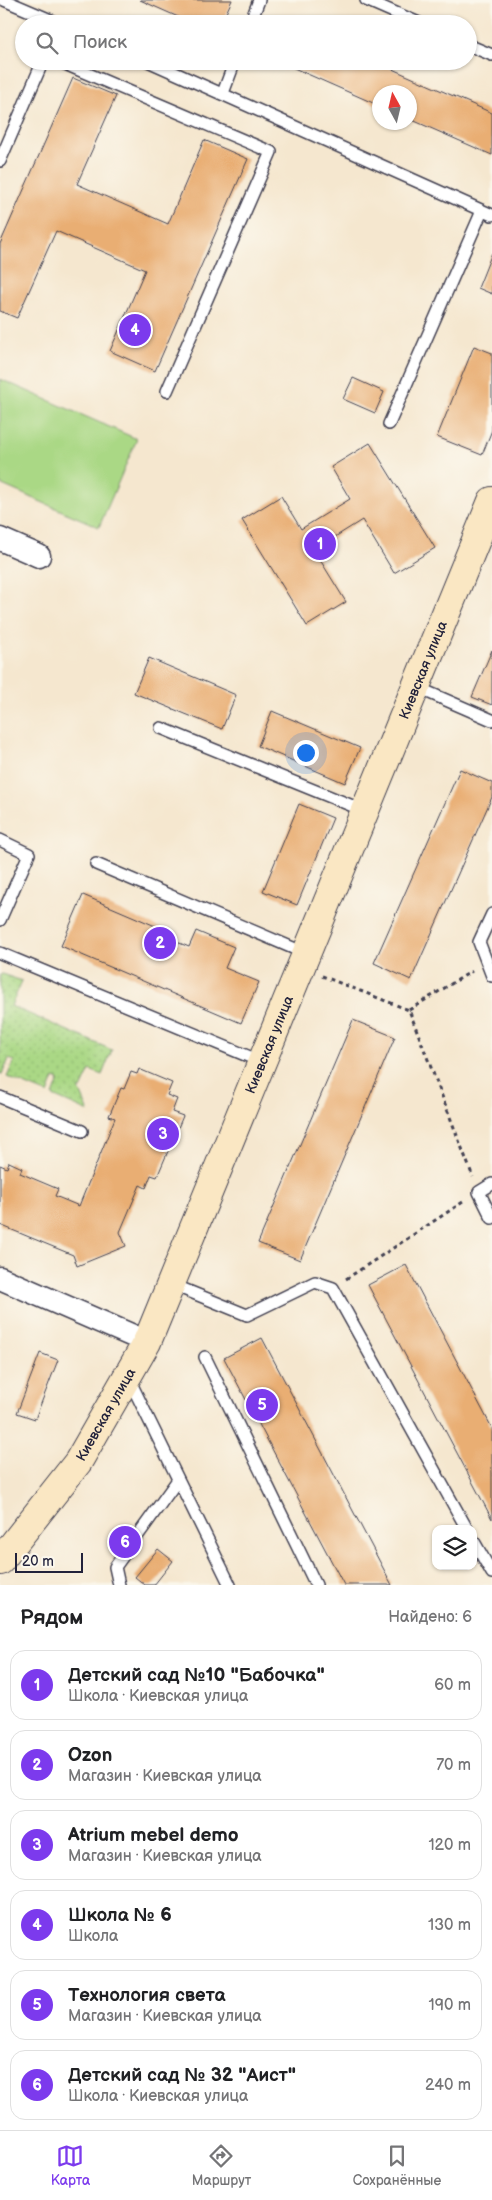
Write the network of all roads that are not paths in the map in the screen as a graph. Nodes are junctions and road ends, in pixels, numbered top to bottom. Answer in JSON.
{"nodes":[{"id":1,"x":4,"y":0,"type":"edge"},
{"id":2,"x":259,"y":0,"type":"edge"},
{"id":3,"x":366,"y":0,"type":"edge"},
{"id":4,"x":39,"y":15,"type":"edge"},
{"id":5,"x":253,"y":15,"type":"edge"},
{"id":6,"x":400,"y":15,"type":"edge"},
{"id":7,"x":477,"y":48,"type":"edge"},
{"id":8,"x":492,"y":55,"type":"edge"},
{"id":9,"x":38,"y":70,"type":"edge"},
{"id":10,"x":79,"y":70,"type":"edge"},
{"id":11,"x":169,"y":70,"type":"edge"},
{"id":12,"x":232,"y":70,"type":"edge"},
{"id":13,"x":223,"y":93,"type":"junction"},
{"id":14,"x":0,"y":161,"type":"edge"},
{"id":15,"x":487,"y":213,"type":"edge"},
{"id":16,"x":167,"y":391,"type":"dead end"},
{"id":17,"x":390,"y":424,"type":"dead end"},
{"id":18,"x":492,"y":501,"type":"edge"},
{"id":19,"x":0,"y":539,"type":"edge"},
{"id":20,"x":39,"y":556,"type":"dead end"},
{"id":21,"x":416,"y":686,"type":"junction"},
{"id":22,"x":492,"y":720,"type":"edge"},
{"id":23,"x":161,"y":728,"type":"dead end"},
{"id":24,"x":365,"y":811,"type":"junction"},
{"id":25,"x":0,"y":840,"type":"edge"},
{"id":26,"x":96,"y":864,"type":"dead end"},
{"id":27,"x":492,"y":914,"type":"edge"},
{"id":28,"x":0,"y":920,"type":"edge"},
{"id":29,"x":0,"y":953,"type":"edge"},
{"id":30,"x":304,"y":961,"type":"junction"},
{"id":31,"x":492,"y":976,"type":"edge"},
{"id":32,"x":262,"y":1062,"type":"junction"},
{"id":33,"x":0,"y":1097,"type":"edge"},
{"id":34,"x":82,"y":1131,"type":"dead end"},
{"id":35,"x":492,"y":1184,"type":"edge"},
{"id":36,"x":492,"y":1218,"type":"edge"},
{"id":37,"x":0,"y":1278,"type":"edge"},
{"id":38,"x":170,"y":1284,"type":"junction"},
{"id":39,"x":147,"y":1342,"type":"junction"},
{"id":40,"x":205,"y":1357,"type":"dead end"},
{"id":41,"x":127,"y":1376,"type":"junction"},
{"id":42,"x":177,"y":1481,"type":"junction"},
{"id":43,"x":465,"y":1525,"type":"edge"},
{"id":44,"x":477,"y":1547,"type":"edge"},
{"id":45,"x":0,"y":1562,"type":"edge"},
{"id":46,"x":492,"y":1573,"type":"edge"},
{"id":47,"x":119,"y":1585,"type":"edge"},
{"id":48,"x":230,"y":1585,"type":"edge"},
{"id":49,"x":316,"y":1585,"type":"edge"}],
"edges":[{"from":1,"to":4,"type":"lane"},
{"from":2,"to":5,"type":"lane"},
{"from":3,"to":6,"type":"lane"},
{"from":7,"to":8,"type":"lane"},
{"from":9,"to":14,"type":"lane"},
{"from":10,"to":16,"type":"lane"},
{"from":11,"to":13,"type":"lane"},
{"from":12,"to":13,"type":"lane"},
{"from":13,"to":15,"type":"lane"},
{"from":15,"to":17,"type":"lane"},
{"from":18,"to":21,"type":"main road","name":"Киевская улица"},
{"from":19,"to":20,"type":"street"},
{"from":21,"to":22,"type":"lane"},
{"from":21,"to":24,"type":"main road","name":"Киевская улица"},
{"from":23,"to":24,"type":"lane"},
{"from":24,"to":30,"type":"main road","name":"Киевская улица"},
{"from":25,"to":28,"type":"lane"},
{"from":26,"to":30,"type":"lane"},
{"from":27,"to":31,"type":"lane"},
{"from":29,"to":32,"type":"lane"},
{"from":30,"to":32,"type":"main road","name":"Киевская улица"},
{"from":32,"to":38,"type":"main road","name":"Киевская улица"},
{"from":33,"to":34,"type":"lane"},
{"from":35,"to":36,"type":"lane"},
{"from":37,"to":39,"type":"street"},
{"from":38,"to":39,"type":"main road","name":"Киевская улица"},
{"from":38,"to":43,"type":"lane"},
{"from":39,"to":41,"type":"main road","name":"Киевская улица"},
{"from":40,"to":49,"type":"lane"},
{"from":41,"to":42,"type":"lane"},
{"from":41,"to":45,"type":"main road","name":"Киевская улица"},
{"from":42,"to":47,"type":"lane"},
{"from":42,"to":48,"type":"lane"},
{"from":44,"to":46,"type":"lane"}]}
